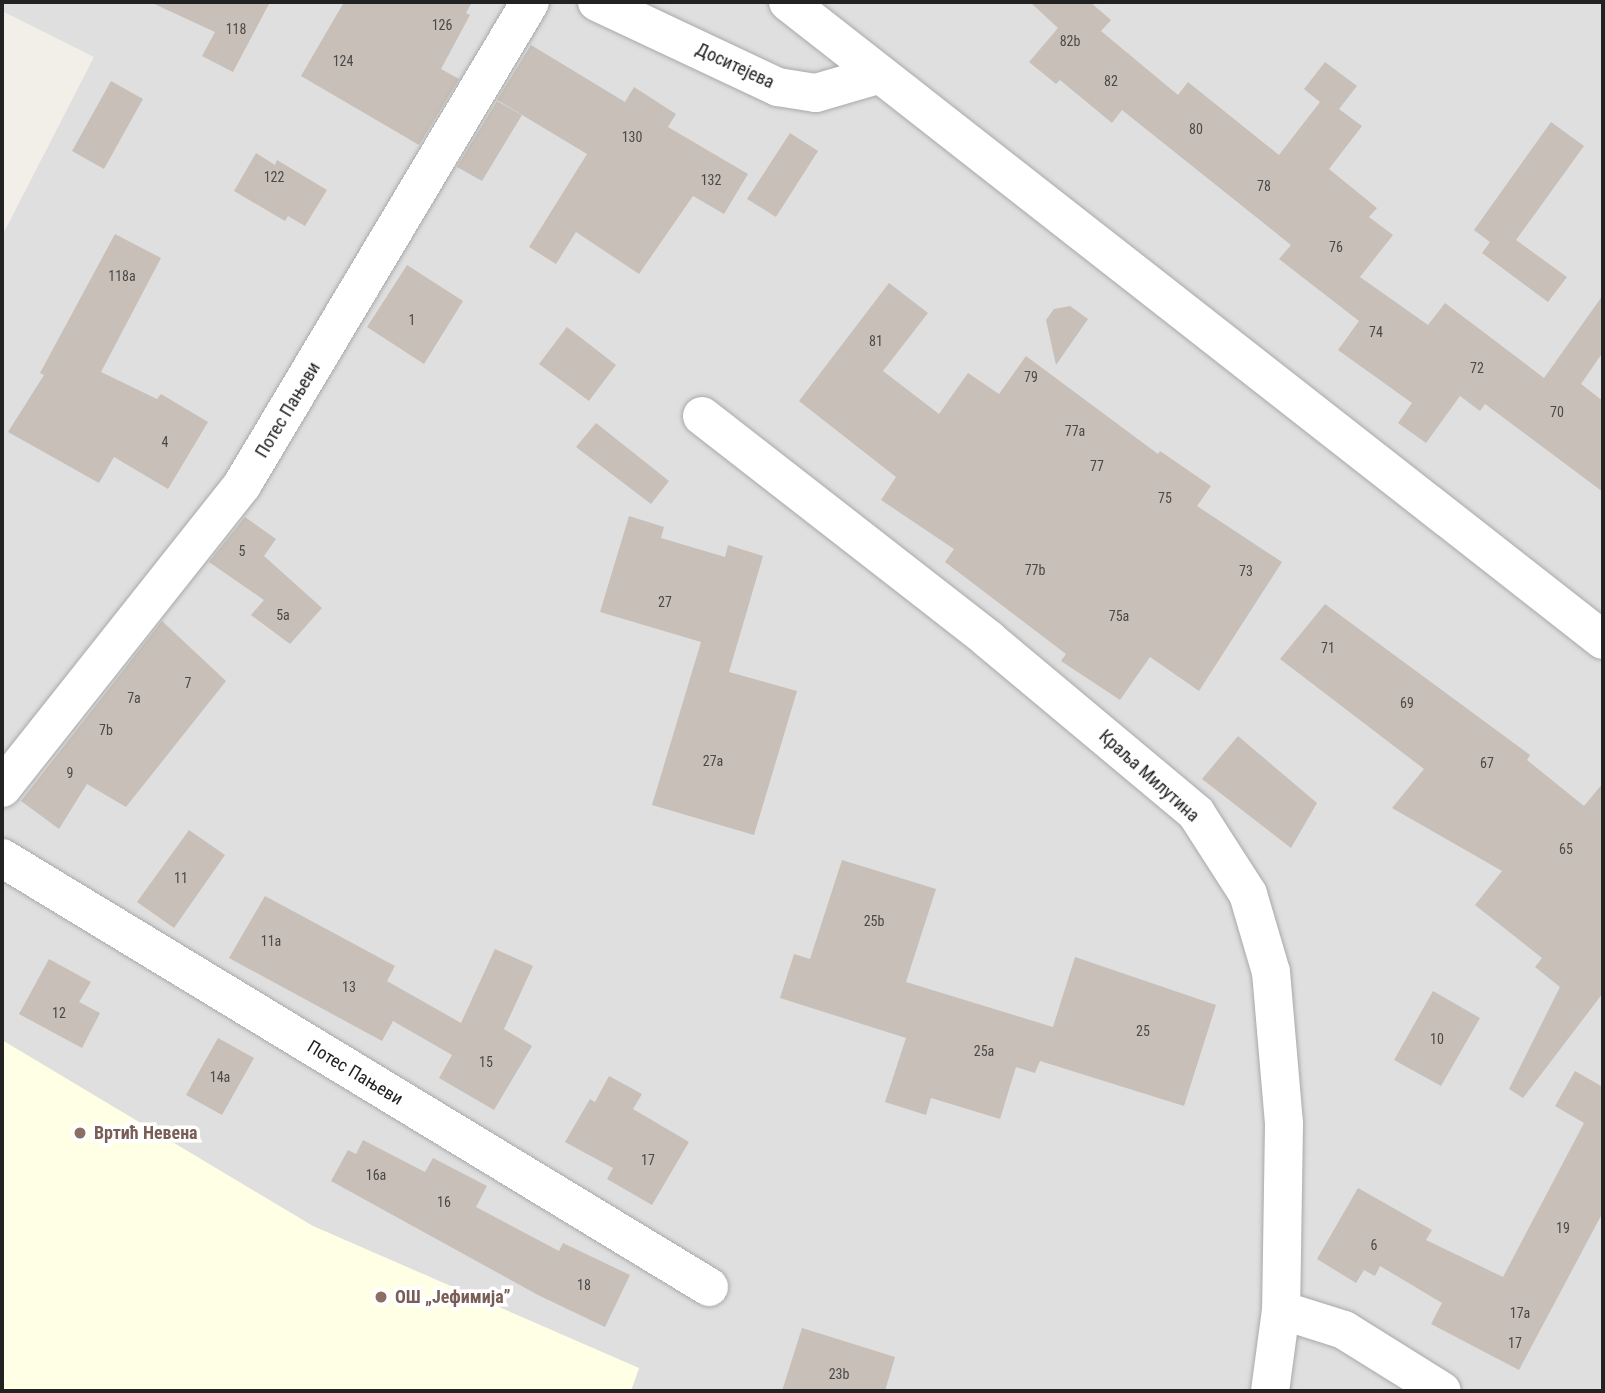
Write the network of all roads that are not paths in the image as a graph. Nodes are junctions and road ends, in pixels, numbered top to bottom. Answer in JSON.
{"nodes":[{"id":1,"x":530,"y":2,"type":"edge"},
{"id":2,"x":597,"y":2,"type":"edge"},
{"id":3,"x":788,"y":2,"type":"edge"},
{"id":4,"x":878,"y":75,"type":"junction"},
{"id":5,"x":702,"y":416,"type":"dead end"},
{"id":6,"x":1603,"y":640,"type":"edge"},
{"id":7,"x":2,"y":788,"type":"edge"},
{"id":8,"x":2,"y":858,"type":"edge"},
{"id":9,"x":709,"y":1287,"type":"dead end"},
{"id":10,"x":1281,"y":1310,"type":"junction"},
{"id":11,"x":1270,"y":1391,"type":"edge"},
{"id":12,"x":1442,"y":1391,"type":"edge"}],
"edges":[{"from":1,"to":7,"type":"street","name":"Потес Пањеви"},
{"from":2,"to":4,"type":"street","name":"Доситејева"},
{"from":3,"to":4,"type":"street"},
{"from":4,"to":6,"type":"street"},
{"from":5,"to":10,"type":"street","name":"Краља Милутина"},
{"from":8,"to":9,"type":"street","name":"Потес Пањеви"},
{"from":10,"to":11,"type":"street","name":"Краља Милутина"},
{"from":10,"to":12,"type":"street"}]}
